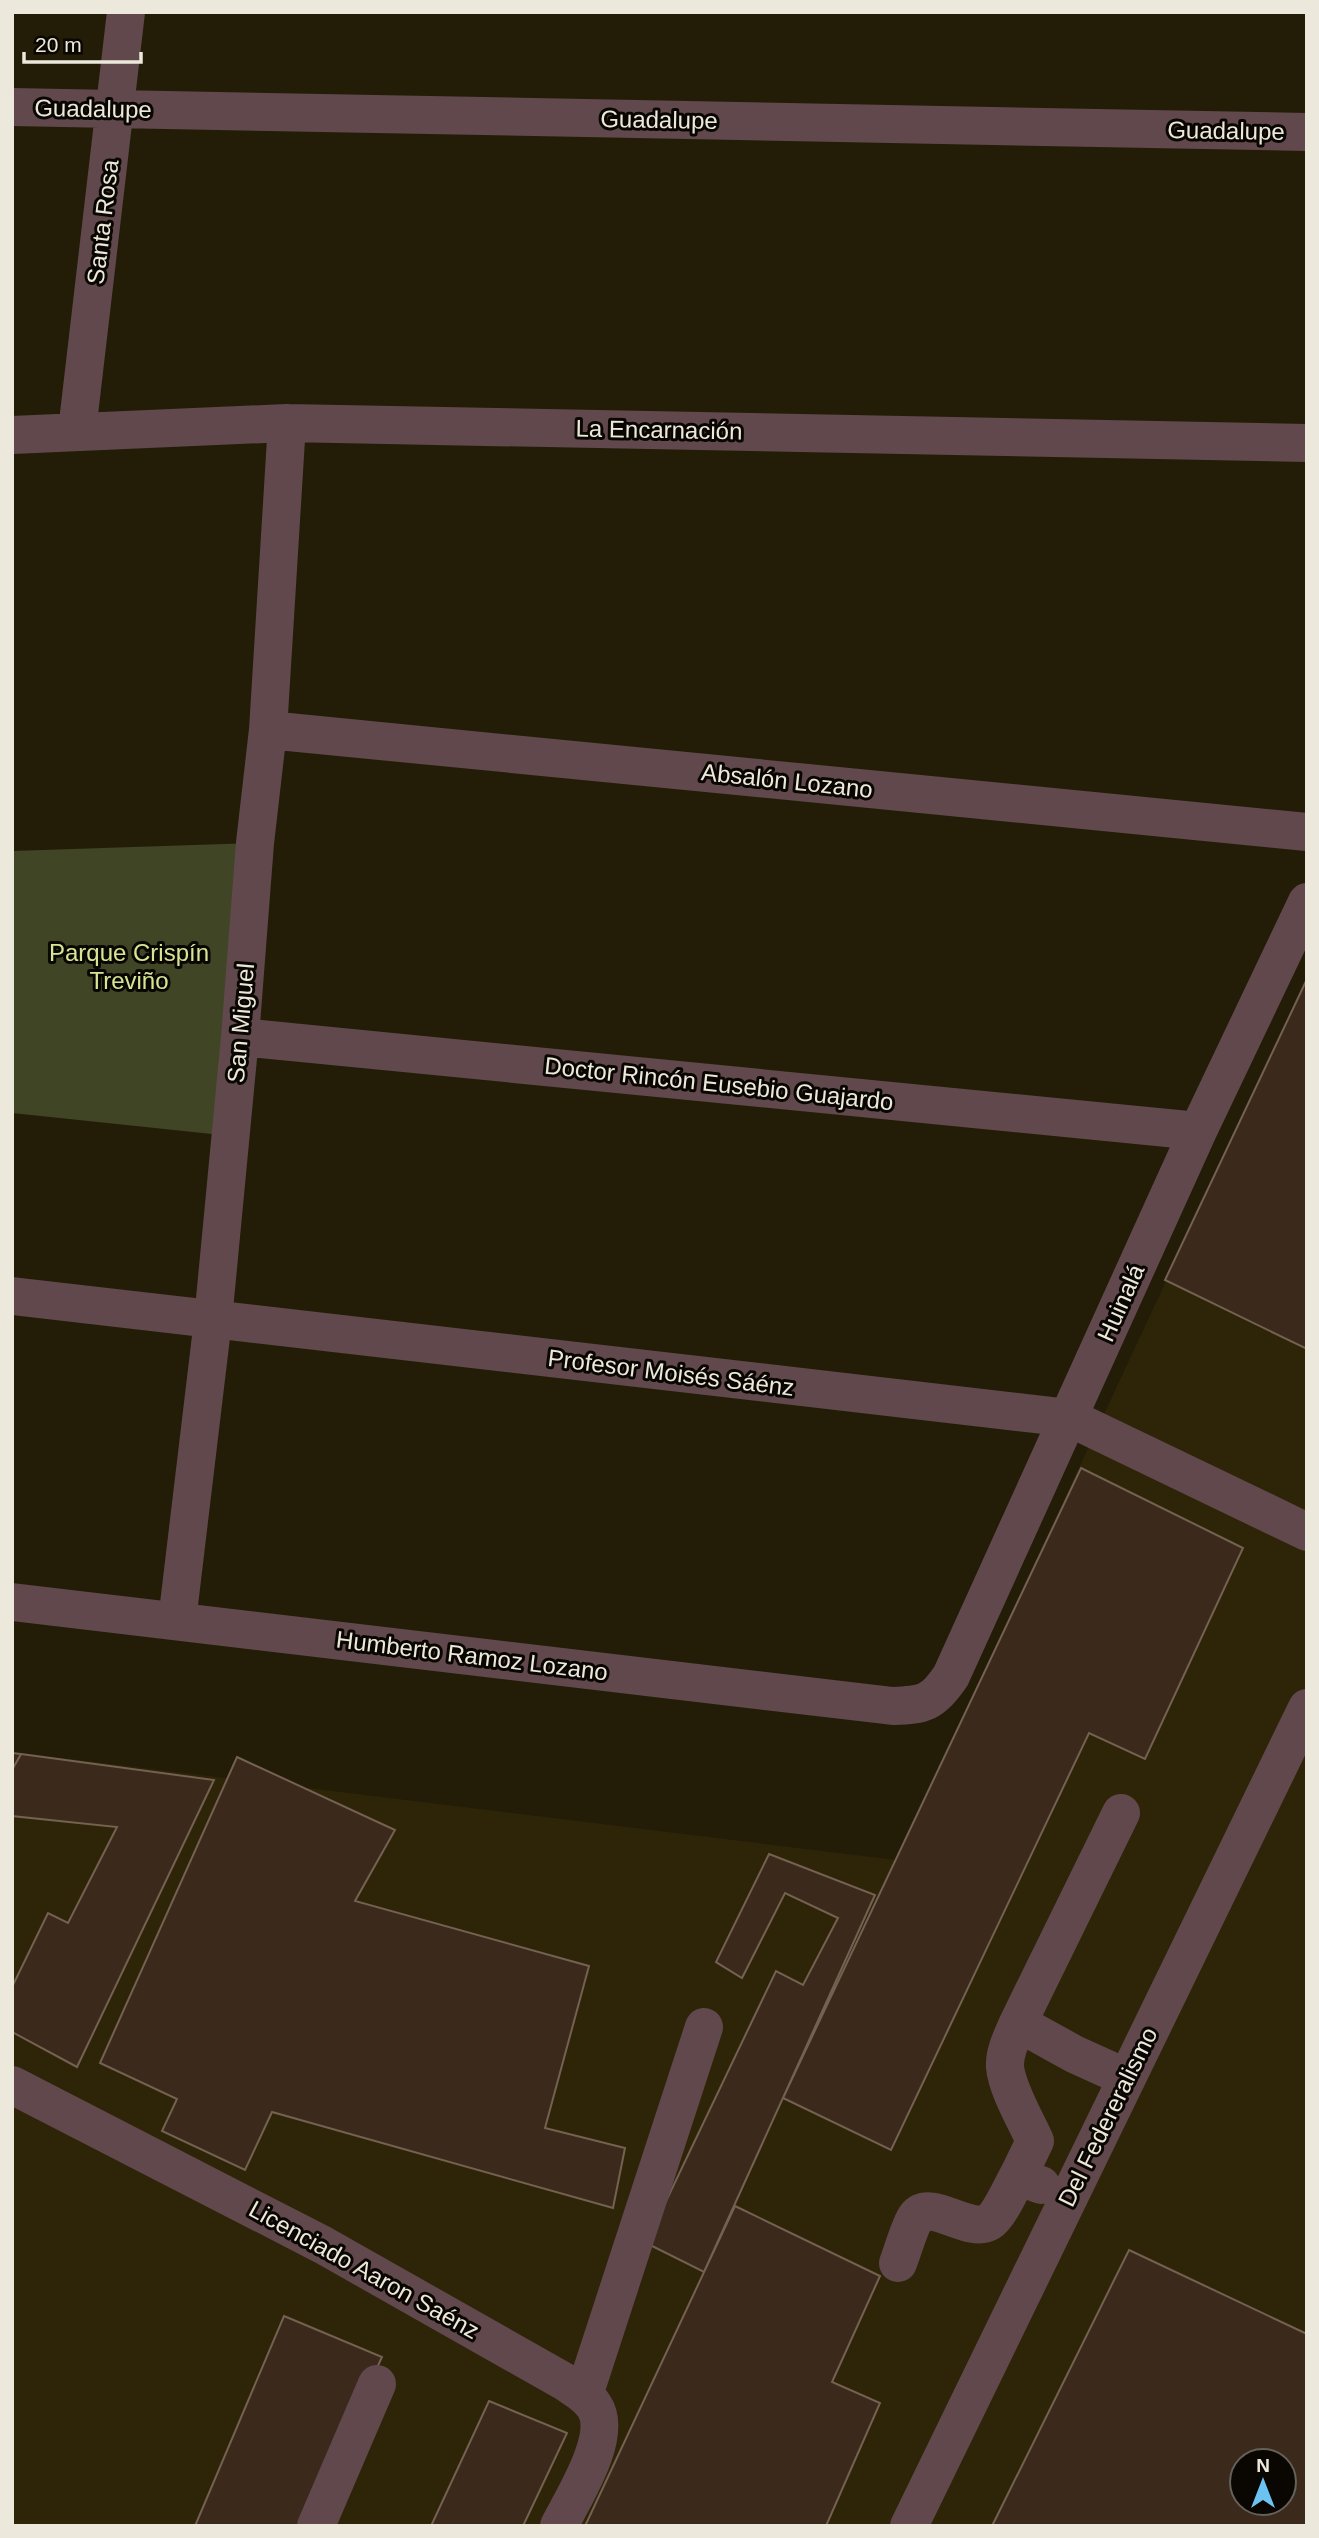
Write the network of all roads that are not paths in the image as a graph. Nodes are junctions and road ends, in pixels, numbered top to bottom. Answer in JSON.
{"nodes":[{"id":1,"x":126,"y":12,"type":"edge"},
{"id":2,"x":12,"y":107,"type":"edge"},
{"id":3,"x":116,"y":109,"type":"junction"},
{"id":4,"x":1307,"y":132,"type":"edge"},
{"id":5,"x":287,"y":423,"type":"junction"},
{"id":6,"x":77,"y":431,"type":"junction"},
{"id":7,"x":12,"y":435,"type":"edge"},
{"id":8,"x":1307,"y":443,"type":"edge"},
{"id":9,"x":268,"y":730,"type":"junction"},
{"id":10,"x":1307,"y":832,"type":"edge"},
{"id":11,"x":1307,"y":902,"type":"edge"},
{"id":12,"x":240,"y":1037,"type":"junction"},
{"id":13,"x":1198,"y":1131,"type":"junction"},
{"id":14,"x":12,"y":1296,"type":"edge"},
{"id":15,"x":213,"y":1321,"type":"junction"},
{"id":16,"x":1070,"y":1418,"type":"junction"},
{"id":17,"x":1307,"y":1532,"type":"edge"},
{"id":18,"x":12,"y":1602,"type":"edge"},
{"id":19,"x":177,"y":1621,"type":"junction"},
{"id":20,"x":931,"y":1701,"type":"joint"},
{"id":21,"x":1307,"y":1708,"type":"edge"},
{"id":22,"x":1121,"y":1813,"type":"dead end"},
{"id":23,"x":1018,"y":2023,"type":"junction"},
{"id":24,"x":704,"y":2027,"type":"dead end"},
{"id":25,"x":1127,"y":2078,"type":"junction"},
{"id":26,"x":12,"y":2085,"type":"edge"},
{"id":27,"x":1020,"y":2172,"type":"junction"},
{"id":28,"x":1069,"y":2198,"type":"junction"},
{"id":29,"x":898,"y":2263,"type":"dead end"},
{"id":30,"x":377,"y":2384,"type":"dead end"},
{"id":31,"x":584,"y":2395,"type":"junction"},
{"id":32,"x":316,"y":2526,"type":"edge"},
{"id":33,"x":559,"y":2526,"type":"edge"},
{"id":34,"x":909,"y":2526,"type":"edge"}],
"edges":[{"from":1,"to":3,"type":"street","name":"Santa Rosa"},
{"from":2,"to":3,"type":"street","name":"Guadalupe"},
{"from":3,"to":4,"type":"street","name":"Guadalupe"},
{"from":3,"to":6,"type":"street","name":"Santa Rosa"},
{"from":5,"to":6,"type":"street","name":"La Encarnación"},
{"from":5,"to":8,"type":"street","name":"La Encarnación"},
{"from":5,"to":9,"type":"street","name":"San Miguel"},
{"from":6,"to":7,"type":"street","name":"La Encarnación"},
{"from":9,"to":10,"type":"street","name":"Absalón Lozano"},
{"from":9,"to":12,"type":"street","name":"San Miguel"},
{"from":11,"to":13,"type":"street","name":"Huinalá"},
{"from":12,"to":13,"type":"street","name":"Doctor Rincón Eusebio Guajardo"},
{"from":12,"to":15,"type":"street","name":"San Miguel"},
{"from":13,"to":16,"type":"street","name":"Huinalá"},
{"from":14,"to":15,"type":"street","name":"Profesor Moisés Sáénz"},
{"from":15,"to":16,"type":"street","name":"Profesor Moisés Sáénz"},
{"from":15,"to":19,"type":"street","name":"San Miguel"},
{"from":16,"to":17,"type":"street","name":"Profesor Moisés Sáénz"},
{"from":16,"to":20,"type":"street","name":"Huinalá"},
{"from":18,"to":19,"type":"street","name":"Humberto Ramoz Lozano"},
{"from":19,"to":20,"type":"street","name":"Humberto Ramoz Lozano"},
{"from":21,"to":25,"type":"street","name":"Del Federeralismo"},
{"from":22,"to":23,"type":"street"},
{"from":23,"to":25,"type":"street"},
{"from":23,"to":27,"type":"street"},
{"from":24,"to":31,"type":"street"},
{"from":25,"to":28,"type":"street","name":"Del Federeralismo"},
{"from":26,"to":31,"type":"street","name":"Licenciado Aaron Saénz"},
{"from":27,"to":28,"type":"street"},
{"from":27,"to":29,"type":"street"},
{"from":28,"to":34,"type":"street","name":"Del Federeralismo"},
{"from":30,"to":32,"type":"street"},
{"from":31,"to":33,"type":"street","name":"Licenciado Aaron Saénz"}]}
